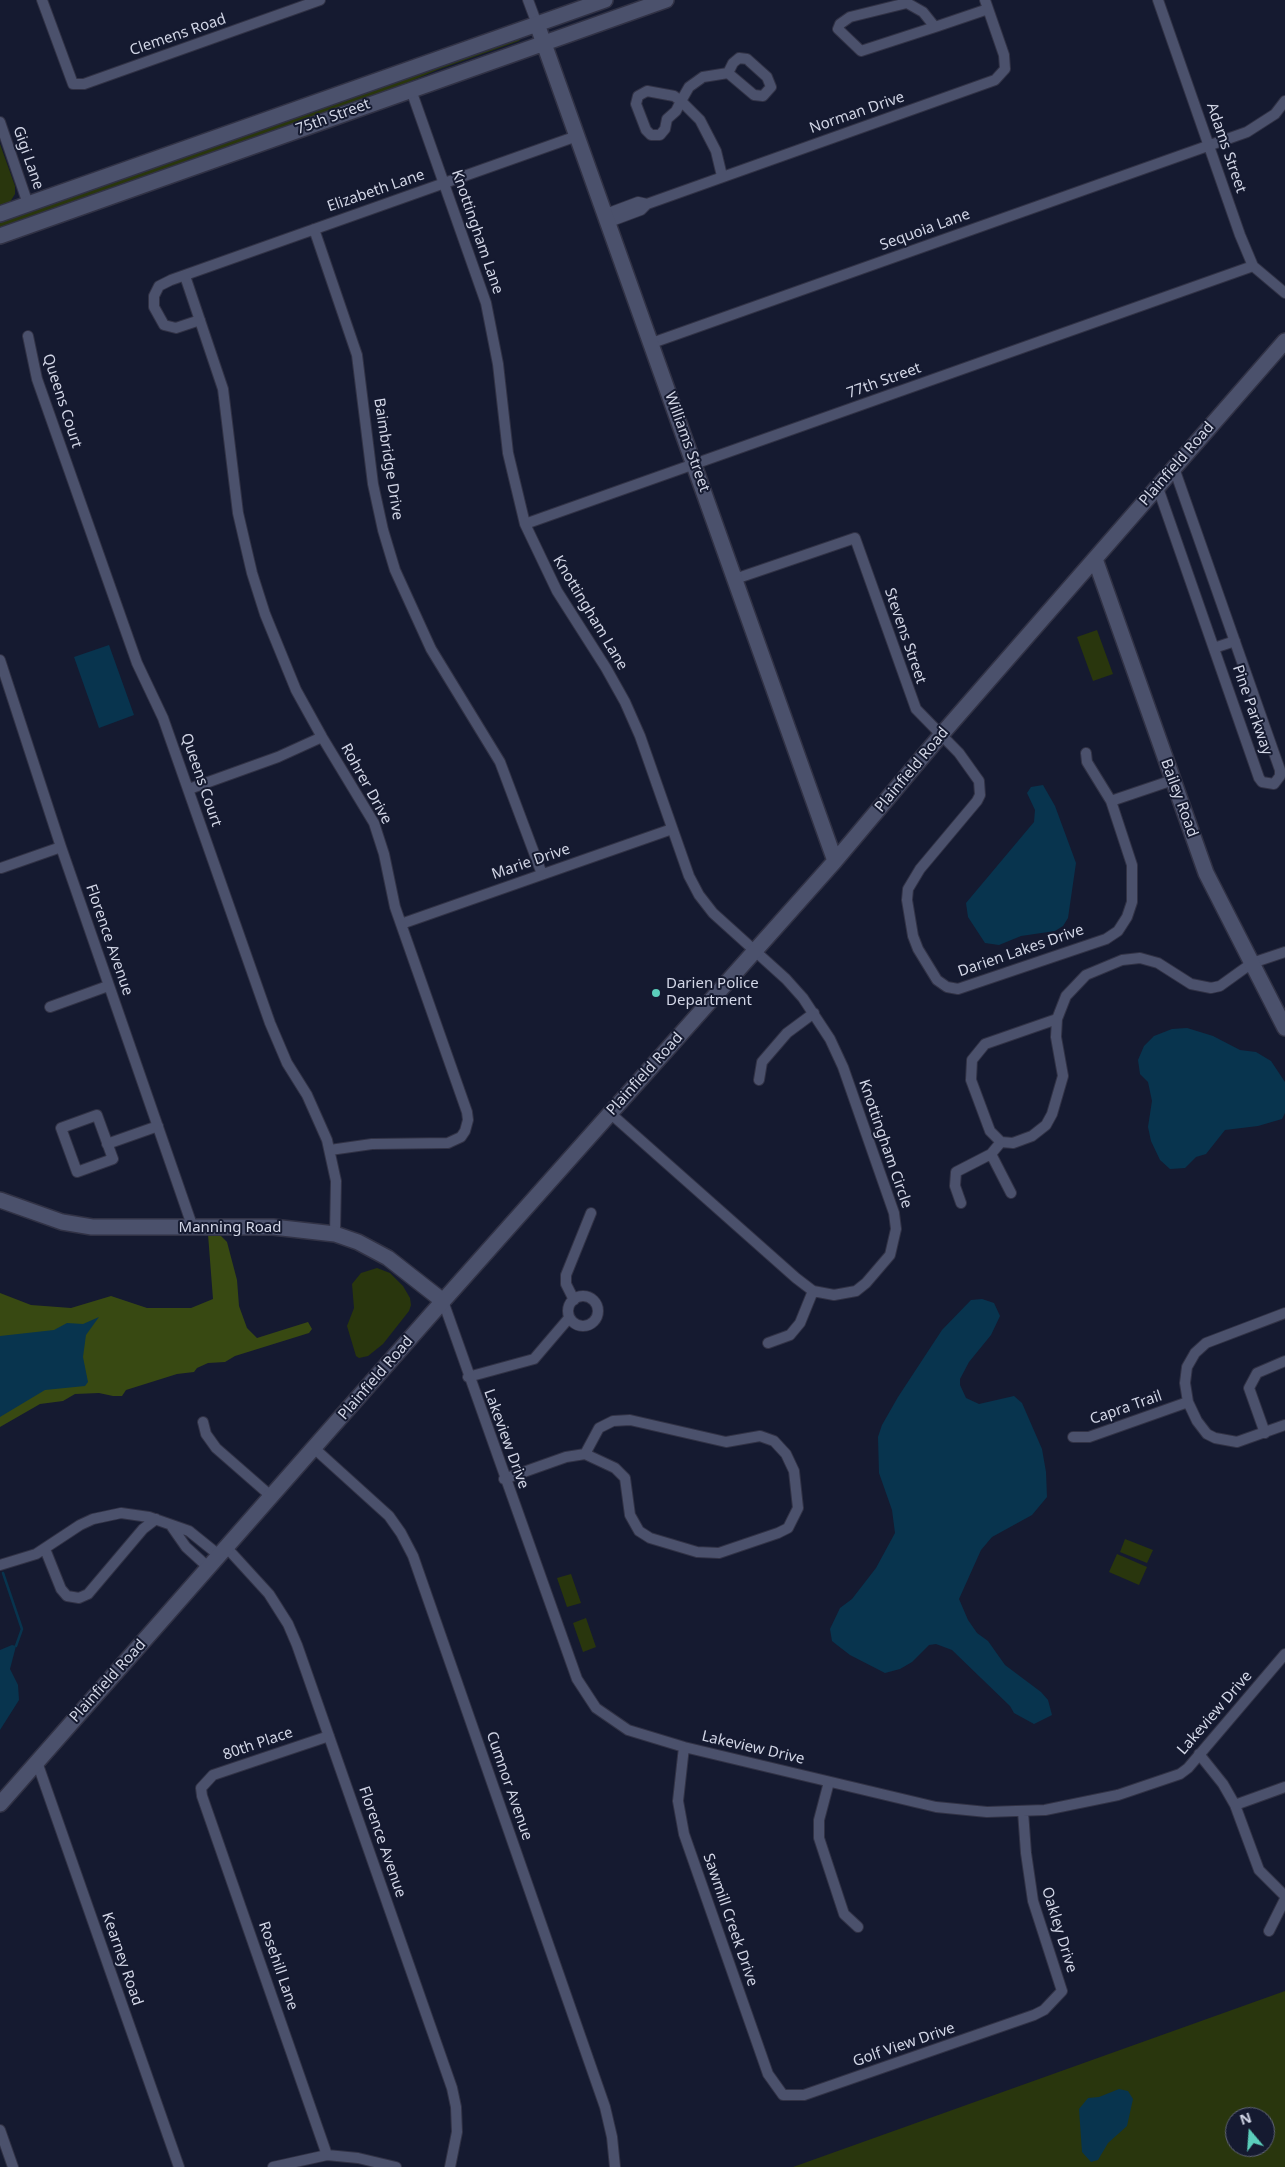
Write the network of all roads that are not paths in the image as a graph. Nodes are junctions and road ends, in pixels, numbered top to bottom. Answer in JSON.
{"nodes":[{"id":1,"x":42,"y":0,"type":"edge"},
{"id":2,"x":320,"y":0,"type":"edge"},
{"id":3,"x":528,"y":0,"type":"edge"},
{"id":4,"x":604,"y":0,"type":"edge"},
{"id":5,"x":666,"y":0,"type":"edge"},
{"id":6,"x":1158,"y":0,"type":"edge"},
{"id":7,"x":986,"y":4,"type":"edge"},
{"id":8,"x":537,"y":24,"type":"junction"},
{"id":9,"x":935,"y":27,"type":"junction"},
{"id":10,"x":544,"y":43,"type":"junction"},
{"id":11,"x":728,"y":73,"type":"dead end"},
{"id":12,"x":411,"y":90,"type":"junction"},
{"id":13,"x":681,"y":101,"type":"junction"},
{"id":14,"x":1285,"y":101,"type":"edge"},
{"id":15,"x":0,"y":122,"type":"edge"},
{"id":16,"x":577,"y":136,"type":"junction"},
{"id":17,"x":1208,"y":144,"type":"junction"},
{"id":18,"x":722,"y":176,"type":"junction"},
{"id":19,"x":445,"y":183,"type":"junction"},
{"id":20,"x":28,"y":204,"type":"junction"},
{"id":21,"x":0,"y":214,"type":"edge"},
{"id":22,"x":608,"y":218,"type":"junction"},
{"id":23,"x":314,"y":229,"type":"junction"},
{"id":24,"x":0,"y":236,"type":"edge"},
{"id":25,"x":1254,"y":266,"type":"junction"},
{"id":26,"x":185,"y":276,"type":"junction"},
{"id":27,"x":1285,"y":293,"type":"edge"},
{"id":28,"x":200,"y":320,"type":"junction"},
{"id":29,"x":28,"y":336,"type":"dead end"},
{"id":30,"x":1285,"y":341,"type":"edge"},
{"id":31,"x":652,"y":343,"type":"junction"},
{"id":32,"x":695,"y":464,"type":"junction"},
{"id":33,"x":1174,"y":468,"type":"junction"},
{"id":34,"x":1158,"y":488,"type":"junction"},
{"id":35,"x":525,"y":524,"type":"junction"},
{"id":36,"x":1095,"y":559,"type":"junction"},
{"id":37,"x":736,"y":580,"type":"junction"},
{"id":38,"x":1235,"y":641,"type":"junction"},
{"id":39,"x":1214,"y":648,"type":"junction"},
{"id":40,"x":0,"y":660,"type":"edge"},
{"id":41,"x":941,"y":736,"type":"junction"},
{"id":42,"x":322,"y":737,"type":"junction"},
{"id":43,"x":1086,"y":753,"type":"dead end"},
{"id":44,"x":1173,"y":780,"type":"junction"},
{"id":45,"x":189,"y":789,"type":"junction"},
{"id":46,"x":1111,"y":801,"type":"junction"},
{"id":47,"x":672,"y":828,"type":"junction"},
{"id":48,"x":60,"y":847,"type":"junction"},
{"id":49,"x":835,"y":861,"type":"junction"},
{"id":50,"x":1,"y":868,"type":"edge"},
{"id":51,"x":542,"y":874,"type":"junction"},
{"id":52,"x":401,"y":924,"type":"junction"},
{"id":53,"x":755,"y":951,"type":"junction"},
{"id":54,"x":1285,"y":952,"type":"edge"},
{"id":55,"x":1252,"y":963,"type":"junction"},
{"id":56,"x":108,"y":986,"type":"junction"},
{"id":57,"x":50,"y":1007,"type":"dead end"},
{"id":58,"x":814,"y":1012,"type":"junction"},
{"id":59,"x":1057,"y":1020,"type":"junction"},
{"id":60,"x":1285,"y":1028,"type":"edge"},
{"id":61,"x":759,"y":1080,"type":"dead end"},
{"id":62,"x":610,"y":1113,"type":"junction"},
{"id":63,"x":158,"y":1126,"type":"junction"},
{"id":64,"x":1001,"y":1142,"type":"junction"},
{"id":65,"x":107,"y":1144,"type":"junction"},
{"id":66,"x":330,"y":1150,"type":"junction"},
{"id":67,"x":991,"y":1154,"type":"junction"},
{"id":68,"x":1011,"y":1193,"type":"dead end"},
{"id":69,"x":0,"y":1200,"type":"edge"},
{"id":70,"x":961,"y":1203,"type":"dead end"},
{"id":71,"x":591,"y":1213,"type":"dead end"},
{"id":72,"x":193,"y":1228,"type":"junction"},
{"id":73,"x":335,"y":1234,"type":"junction"},
{"id":74,"x":813,"y":1290,"type":"junction"},
{"id":75,"x":574,"y":1300,"type":"junction"},
{"id":76,"x":443,"y":1301,"type":"junction"},
{"id":77,"x":1285,"y":1313,"type":"edge"},
{"id":78,"x":569,"y":1318,"type":"junction"},
{"id":79,"x":768,"y":1343,"type":"dead end"},
{"id":80,"x":1285,"y":1361,"type":"edge"},
{"id":81,"x":468,"y":1377,"type":"junction"},
{"id":82,"x":1188,"y":1402,"type":"junction"},
{"id":83,"x":203,"y":1422,"type":"dead end"},
{"id":84,"x":1285,"y":1425,"type":"edge"},
{"id":85,"x":1265,"y":1433,"type":"junction"},
{"id":86,"x":1072,"y":1437,"type":"dead end"},
{"id":87,"x":314,"y":1449,"type":"junction"},
{"id":88,"x":585,"y":1454,"type":"junction"},
{"id":89,"x":504,"y":1479,"type":"junction"},
{"id":90,"x":272,"y":1497,"type":"junction"},
{"id":91,"x":156,"y":1519,"type":"junction"},
{"id":92,"x":172,"y":1527,"type":"junction"},
{"id":93,"x":45,"y":1549,"type":"junction"},
{"id":94,"x":223,"y":1552,"type":"junction"},
{"id":95,"x":0,"y":1565,"type":"edge"},
{"id":96,"x":209,"y":1568,"type":"junction"},
{"id":97,"x":1285,"y":1654,"type":"edge"},
{"id":98,"x":329,"y":1736,"type":"junction"},
{"id":99,"x":684,"y":1747,"type":"junction"},
{"id":100,"x":1199,"y":1754,"type":"junction"},
{"id":101,"x":37,"y":1762,"type":"junction"},
{"id":102,"x":829,"y":1782,"type":"junction"},
{"id":103,"x":1285,"y":1787,"type":"edge"},
{"id":104,"x":201,"y":1788,"type":"joint"},
{"id":105,"x":0,"y":1804,"type":"edge"},
{"id":106,"x":1235,"y":1805,"type":"junction"},
{"id":107,"x":1023,"y":1811,"type":"junction"},
{"id":108,"x":1285,"y":1898,"type":"edge"},
{"id":109,"x":858,"y":1927,"type":"dead end"},
{"id":110,"x":1269,"y":1931,"type":"dead end"},
{"id":111,"x":1034,"y":2015,"type":"joint"},
{"id":112,"x":783,"y":2095,"type":"joint"},
{"id":113,"x":0,"y":2130,"type":"edge"},
{"id":114,"x":328,"y":2154,"type":"junction"},
{"id":115,"x":13,"y":2167,"type":"edge"},
{"id":116,"x":179,"y":2167,"type":"edge"},
{"id":117,"x":273,"y":2167,"type":"edge"},
{"id":118,"x":396,"y":2167,"type":"edge"},
{"id":119,"x":450,"y":2167,"type":"edge"},
{"id":120,"x":615,"y":2167,"type":"edge"}],
"edges":[{"from":1,"to":2,"type":"street","name":"Clemens Road"},
{"from":3,"to":8,"type":"street"},
{"from":4,"to":8,"type":"main road","name":"75th Street"},
{"from":5,"to":10,"type":"main road","name":"75th Street"},
{"from":6,"to":17,"type":"street","name":"Adams Street"},
{"from":7,"to":9,"type":"street"},
{"from":7,"to":18,"type":"street","name":"Norman Drive"},
{"from":8,"to":10,"type":"main road","name":"Williams Street"},
{"from":8,"to":20,"type":"main road","name":"75th Street"},
{"from":9,"to":9,"type":"street"},
{"from":10,"to":12,"type":"main road","name":"75th Street"},
{"from":10,"to":16,"type":"main road","name":"Williams Street"},
{"from":11,"to":13,"type":"street"},
{"from":12,"to":19,"type":"street","name":"Knottingham Lane"},
{"from":12,"to":24,"type":"main road","name":"75th Street"},
{"from":13,"to":13,"type":"street"},
{"from":13,"to":18,"type":"street"},
{"from":14,"to":17,"type":"street","name":"Sequoia Lane"},
{"from":15,"to":20,"type":"street","name":"Gigi Lane"},
{"from":16,"to":19,"type":"street","name":"Elizabeth Lane"},
{"from":16,"to":22,"type":"main road","name":"Williams Street"},
{"from":17,"to":25,"type":"street","name":"Adams Street"},
{"from":17,"to":31,"type":"street","name":"Sequoia Lane"},
{"from":18,"to":22,"type":"street","name":"Norman Drive"},
{"from":19,"to":23,"type":"street","name":"Elizabeth Lane"},
{"from":19,"to":35,"type":"street","name":"Knottingham Lane"},
{"from":20,"to":21,"type":"main road","name":"75th Street"},
{"from":22,"to":31,"type":"main road","name":"Williams Street"},
{"from":23,"to":26,"type":"street","name":"Elizabeth Lane"},
{"from":23,"to":51,"type":"street","name":"Baimbridge Drive"},
{"from":25,"to":27,"type":"street","name":"Adams Street"},
{"from":25,"to":32,"type":"street","name":"77th Street"},
{"from":26,"to":28,"type":"street","name":"Rohrer Drive"},
{"from":26,"to":28,"type":"street"},
{"from":28,"to":42,"type":"street","name":"Rohrer Drive"},
{"from":29,"to":45,"type":"street","name":"Queens Court"},
{"from":30,"to":33,"type":"main road","name":"Plainfield Road"},
{"from":31,"to":32,"type":"main road","name":"Williams Street"},
{"from":32,"to":35,"type":"street","name":"77th Street"},
{"from":32,"to":37,"type":"main road","name":"Williams Street"},
{"from":33,"to":34,"type":"main road","name":"Plainfield Road"},
{"from":33,"to":38,"type":"street","name":"Pine Parkway"},
{"from":34,"to":36,"type":"main road","name":"Plainfield Road"},
{"from":34,"to":39,"type":"street","name":"Pine Parkway"},
{"from":35,"to":47,"type":"street","name":"Knottingham Lane"},
{"from":36,"to":41,"type":"main road","name":"Plainfield Road"},
{"from":36,"to":44,"type":"main road","name":"Bailey Road"},
{"from":37,"to":41,"type":"street","name":"Stevens Street"},
{"from":37,"to":49,"type":"main road","name":"Williams Street"},
{"from":38,"to":39,"type":"street"},
{"from":38,"to":39,"type":"street","name":"Pine Parkway"},
{"from":40,"to":48,"type":"street","name":"Florence Avenue"},
{"from":41,"to":46,"type":"street","name":"Darien Lakes Drive"},
{"from":41,"to":49,"type":"main road","name":"Plainfield Road"},
{"from":42,"to":45,"type":"street"},
{"from":42,"to":52,"type":"street","name":"Rohrer Drive"},
{"from":43,"to":46,"type":"street","name":"Darien Lakes Drive"},
{"from":44,"to":46,"type":"street"},
{"from":44,"to":55,"type":"main road","name":"Bailey Road"},
{"from":45,"to":66,"type":"street","name":"Queens Court"},
{"from":47,"to":51,"type":"street","name":"Marie Drive"},
{"from":47,"to":53,"type":"street","name":"Knottingham Lane"},
{"from":48,"to":50,"type":"street"},
{"from":48,"to":56,"type":"street","name":"Florence Avenue"},
{"from":49,"to":53,"type":"main road","name":"Plainfield Road"},
{"from":51,"to":52,"type":"street","name":"Marie Drive"},
{"from":52,"to":66,"type":"street","name":"Rohrer Drive"},
{"from":53,"to":58,"type":"street","name":"Knottingham Circle"},
{"from":53,"to":62,"type":"main road","name":"Plainfield Road"},
{"from":54,"to":55,"type":"street"},
{"from":55,"to":59,"type":"street"},
{"from":55,"to":60,"type":"main road","name":"Bailey Road"},
{"from":56,"to":57,"type":"street"},
{"from":56,"to":63,"type":"street","name":"Florence Avenue"},
{"from":58,"to":61,"type":"street"},
{"from":58,"to":74,"type":"street","name":"Knottingham Circle"},
{"from":59,"to":64,"type":"street"},
{"from":59,"to":64,"type":"street"},
{"from":62,"to":74,"type":"street","name":"Knottingham Circle"},
{"from":62,"to":76,"type":"main road","name":"Plainfield Road"},
{"from":63,"to":65,"type":"street"},
{"from":63,"to":72,"type":"street","name":"Florence Avenue"},
{"from":64,"to":67,"type":"street"},
{"from":65,"to":65,"type":"street"},
{"from":66,"to":73,"type":"street","name":"Queens Court"},
{"from":67,"to":68,"type":"street"},
{"from":67,"to":70,"type":"street"},
{"from":69,"to":72,"type":"main road","name":"Manning Road"},
{"from":71,"to":75,"type":"street"},
{"from":72,"to":73,"type":"main road","name":"Manning Road"},
{"from":73,"to":76,"type":"main road","name":"Manning Road"},
{"from":74,"to":79,"type":"street"},
{"from":75,"to":78,"type":"street"},
{"from":75,"to":78,"type":"street"},
{"from":76,"to":81,"type":"street","name":"Lakeview Drive"},
{"from":76,"to":87,"type":"main road","name":"Plainfield Road"},
{"from":77,"to":82,"type":"street"},
{"from":78,"to":81,"type":"street"},
{"from":80,"to":85,"type":"street"},
{"from":81,"to":89,"type":"street","name":"Lakeview Drive"},
{"from":82,"to":85,"type":"street"},
{"from":82,"to":86,"type":"street","name":"Capra Trail"},
{"from":83,"to":90,"type":"street"},
{"from":84,"to":85,"type":"street"},
{"from":87,"to":90,"type":"main road","name":"Plainfield Road"},
{"from":87,"to":120,"type":"street","name":"Cumnor Avenue"},
{"from":88,"to":88,"type":"street"},
{"from":88,"to":89,"type":"street"},
{"from":89,"to":99,"type":"street","name":"Lakeview Drive"},
{"from":90,"to":94,"type":"main road","name":"Plainfield Road"},
{"from":91,"to":92,"type":"street","name":"Florence Avenue"},
{"from":91,"to":93,"type":"street","name":"Florence Avenue"},
{"from":91,"to":93,"type":"street"},
{"from":92,"to":94,"type":"street","name":"Florence Avenue"},
{"from":92,"to":96,"type":"street"},
{"from":93,"to":95,"type":"street","name":"Florence Avenue"},
{"from":94,"to":96,"type":"main road","name":"Plainfield Road"},
{"from":94,"to":98,"type":"street","name":"Florence Avenue"},
{"from":96,"to":101,"type":"main road","name":"Plainfield Road"},
{"from":97,"to":100,"type":"street","name":"Lakeview Drive"},
{"from":98,"to":104,"type":"street","name":"80th Place"},
{"from":98,"to":119,"type":"street","name":"Florence Avenue"},
{"from":99,"to":102,"type":"street","name":"Lakeview Drive"},
{"from":99,"to":112,"type":"street","name":"Sawmill Creek Drive"},
{"from":100,"to":106,"type":"street"},
{"from":100,"to":107,"type":"street","name":"Lakeview Drive"},
{"from":101,"to":105,"type":"main road","name":"Plainfield Road"},
{"from":101,"to":116,"type":"street","name":"Kearney Road"},
{"from":102,"to":107,"type":"street","name":"Lakeview Drive"},
{"from":102,"to":109,"type":"street"},
{"from":103,"to":106,"type":"street"},
{"from":104,"to":114,"type":"street","name":"Rosehill Lane"},
{"from":106,"to":108,"type":"street"},
{"from":107,"to":111,"type":"street","name":"Oakley Drive"},
{"from":108,"to":110,"type":"street"},
{"from":111,"to":112,"type":"street","name":"Golf View Drive"},
{"from":113,"to":115,"type":"street"},
{"from":114,"to":117,"type":"street"},
{"from":114,"to":118,"type":"street"}]}
